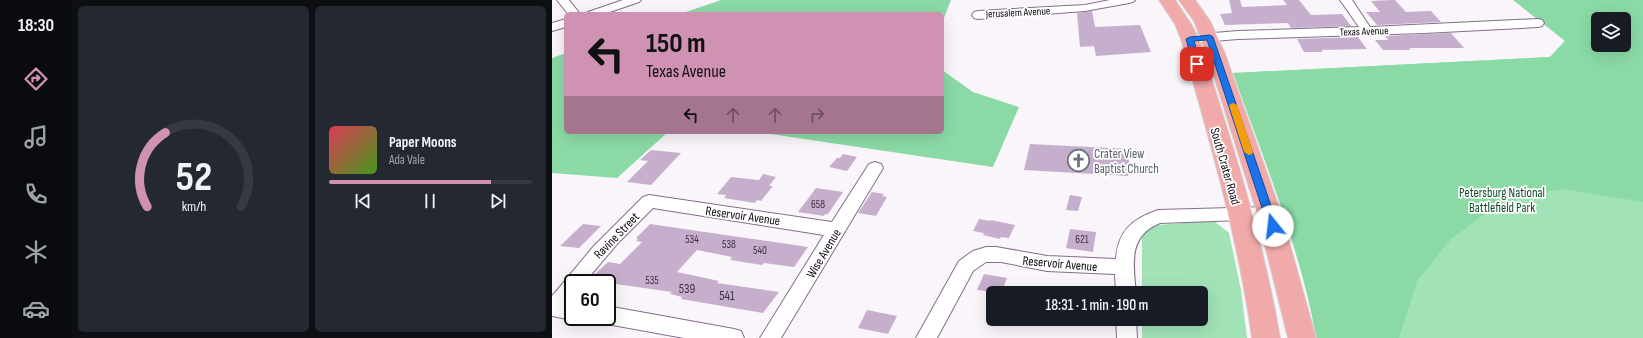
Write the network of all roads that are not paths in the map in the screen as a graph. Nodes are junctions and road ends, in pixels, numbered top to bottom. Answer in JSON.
{"nodes":[{"id":1,"x":563,"y":0,"type":"edge"},
{"id":2,"x":635,"y":0,"type":"edge"},
{"id":3,"x":1129,"y":0,"type":"edge"},
{"id":4,"x":1167,"y":0,"type":"edge"},
{"id":5,"x":1187,"y":0,"type":"edge"},
{"id":6,"x":1346,"y":0,"type":"edge"},
{"id":7,"x":572,"y":12,"type":"edge"},
{"id":8,"x":598,"y":12,"type":"edge"},
{"id":9,"x":978,"y":15,"type":"dead end"},
{"id":10,"x":1538,"y":23,"type":"dead end"},
{"id":11,"x":564,"y":24,"type":"edge"},
{"id":12,"x":552,"y":27,"type":"edge"},
{"id":13,"x":1368,"y":31,"type":"junction"},
{"id":14,"x":1200,"y":38,"type":"junction"},
{"id":15,"x":875,"y":168,"type":"dead end"},
{"id":16,"x":649,"y":201,"type":"joint"},
{"id":17,"x":1269,"y":213,"type":"junction"},
{"id":18,"x":1240,"y":214,"type":"junction"},
{"id":19,"x":837,"y":230,"type":"junction"},
{"id":20,"x":1125,"y":267,"type":"junction"},
{"id":21,"x":1126,"y":286,"type":"edge"},
{"id":22,"x":560,"y":309,"type":"edge"},
{"id":23,"x":616,"y":318,"type":"edge"},
{"id":24,"x":1126,"y":326,"type":"edge"},
{"id":25,"x":734,"y":338,"type":"edge"},
{"id":26,"x":770,"y":338,"type":"edge"},
{"id":27,"x":926,"y":338,"type":"edge"},
{"id":28,"x":1127,"y":338,"type":"edge"},
{"id":29,"x":1266,"y":338,"type":"edge"},
{"id":30,"x":1302,"y":338,"type":"edge"}],
"edges":[{"from":1,"to":7,"type":"street"},
{"from":2,"to":8,"type":"street"},
{"from":3,"to":9,"type":"street","name":"Jerusalem Avenue"},
{"from":4,"to":14,"type":"main road","name":"South Crater Road"},
{"from":5,"to":14,"type":"main road","name":"South Crater Road"},
{"from":6,"to":13,"type":"street"},
{"from":10,"to":13,"type":"street","name":"Texas Avenue"},
{"from":11,"to":12,"type":"street"},
{"from":13,"to":14,"type":"street","name":"Texas Avenue"},
{"from":14,"to":17,"type":"main road","name":"South Crater Road"},
{"from":14,"to":18,"type":"main road","name":"South Crater Road"},
{"from":15,"to":19,"type":"street","name":"Wise Avenue"},
{"from":16,"to":19,"type":"street","name":"Reservoir Avenue"},
{"from":16,"to":22,"type":"street","name":"Ravine Street"},
{"from":17,"to":18,"type":"street"},
{"from":17,"to":30,"type":"main road","name":"South Crater Road"},
{"from":18,"to":20,"type":"street"},
{"from":18,"to":29,"type":"main road","name":"South Crater Road"},
{"from":19,"to":26,"type":"street","name":"Wise Avenue"},
{"from":20,"to":21,"type":"street"},
{"from":20,"to":27,"type":"street","name":"Reservoir Avenue"},
{"from":23,"to":25,"type":"street"},
{"from":24,"to":28,"type":"street"}]}
